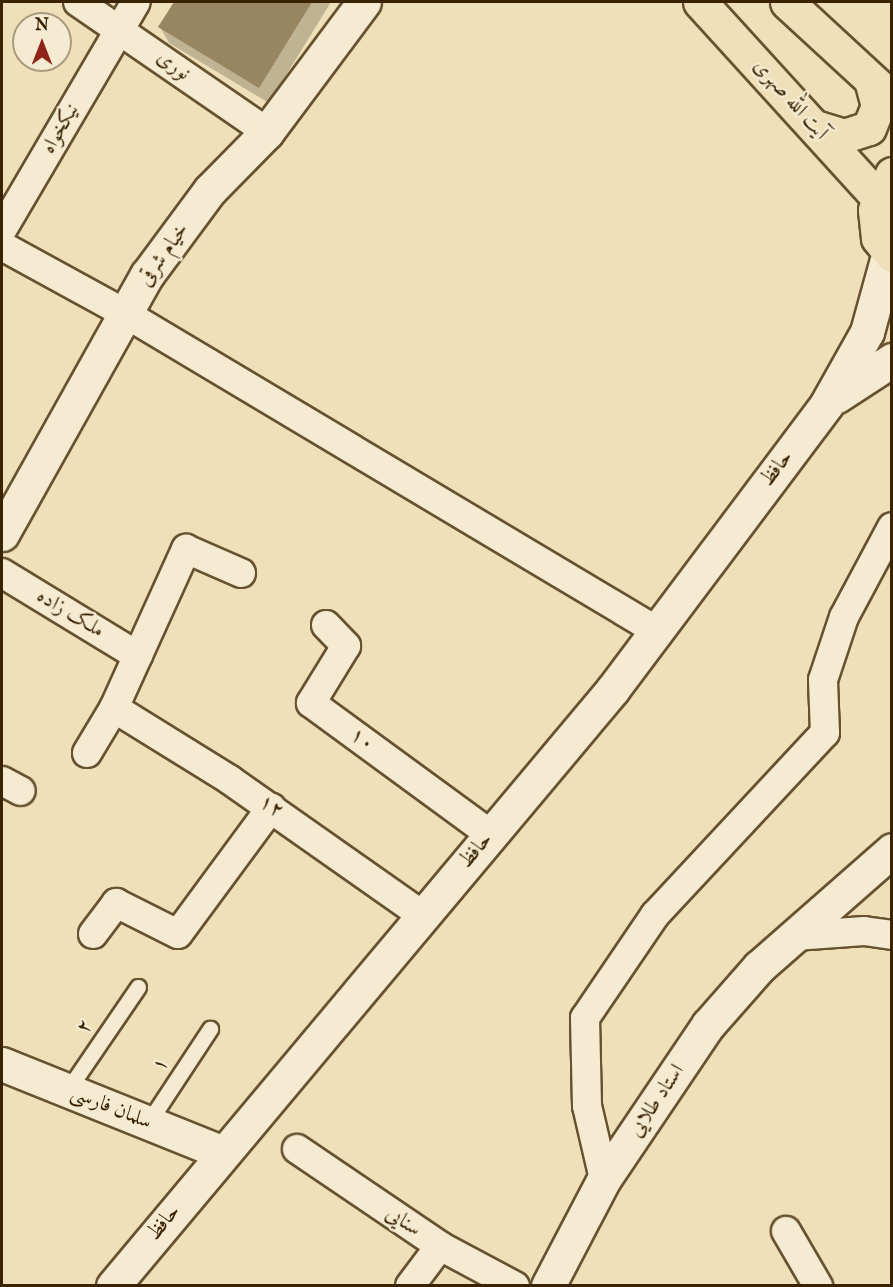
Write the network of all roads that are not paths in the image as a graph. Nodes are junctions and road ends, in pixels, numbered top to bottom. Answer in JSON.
{"nodes":[{"id":1,"x":78,"y":2,"type":"edge"},
{"id":2,"x":136,"y":2,"type":"edge"},
{"id":3,"x":364,"y":2,"type":"edge"},
{"id":4,"x":700,"y":2,"type":"edge"},
{"id":5,"x":787,"y":2,"type":"edge"},
{"id":6,"x":120,"y":28,"type":"junction"},
{"id":7,"x":881,"y":90,"type":"edge"},
{"id":8,"x":815,"y":127,"type":"junction"},
{"id":9,"x":267,"y":132,"type":"junction"},
{"id":10,"x":885,"y":187,"type":"edge"},
{"id":11,"x":2,"y":230,"type":"edge"},
{"id":12,"x":2,"y":246,"type":"edge"},
{"id":13,"x":890,"y":253,"type":"edge"},
{"id":14,"x":126,"y":314,"type":"junction"},
{"id":15,"x":891,"y":360,"type":"edge"},
{"id":16,"x":826,"y":405,"type":"junction"},
{"id":17,"x":2,"y":534,"type":"edge"},
{"id":18,"x":888,"y":543,"type":"edge"},
{"id":19,"x":2,"y":573,"type":"edge"},
{"id":20,"x":241,"y":573,"type":"dead end"},
{"id":21,"x":326,"y":626,"type":"dead end"},
{"id":22,"x":657,"y":631,"type":"junction"},
{"id":23,"x":138,"y":656,"type":"junction"},
{"id":24,"x":114,"y":708,"type":"junction"},
{"id":25,"x":87,"y":753,"type":"dead end"},
{"id":26,"x":271,"y":808,"type":"junction"},
{"id":27,"x":490,"y":834,"type":"junction"},
{"id":28,"x":891,"y":850,"type":"edge"},
{"id":29,"x":891,"y":866,"type":"edge"},
{"id":30,"x":422,"y":915,"type":"junction"},
{"id":31,"x":93,"y":934,"type":"dead end"},
{"id":32,"x":891,"y":935,"type":"edge"},
{"id":33,"x":795,"y":936,"type":"junction"},
{"id":34,"x":138,"y":987,"type":"dead end"},
{"id":35,"x":210,"y":1029,"type":"dead end"},
{"id":36,"x":2,"y":1064,"type":"edge"},
{"id":37,"x":67,"y":1091,"type":"junction"},
{"id":38,"x":148,"y":1123,"type":"junction"},
{"id":39,"x":297,"y":1149,"type":"dead end"},
{"id":40,"x":221,"y":1152,"type":"junction"},
{"id":41,"x":604,"y":1179,"type":"junction"},
{"id":42,"x":786,"y":1231,"type":"dead end"},
{"id":43,"x":440,"y":1246,"type":"junction"},
{"id":44,"x":113,"y":1286,"type":"edge"},
{"id":45,"x":410,"y":1286,"type":"edge"},
{"id":46,"x":515,"y":1286,"type":"edge"},
{"id":47,"x":548,"y":1286,"type":"edge"},
{"id":48,"x":818,"y":1286,"type":"edge"}],
"edges":[{"from":1,"to":6,"type":"street","name":"نوری"},
{"from":2,"to":6,"type":"street","name":"نیکخواه"},
{"from":3,"to":9,"type":"street","name":"خیام شرقی"},
{"from":4,"to":8,"type":"main road","name":"آیت الله صهری"},
{"from":5,"to":7,"type":"main road"},
{"from":6,"to":9,"type":"street","name":"نوری"},
{"from":6,"to":11,"type":"street","name":"نیکخواه"},
{"from":7,"to":8,"type":"main road"},
{"from":8,"to":10,"type":"main road","name":"آیت الله صهری"},
{"from":9,"to":14,"type":"street","name":"خیام شرقی"},
{"from":10,"to":13,"type":"main road"},
{"from":12,"to":14,"type":"street"},
{"from":13,"to":16,"type":"street"},
{"from":14,"to":17,"type":"street","name":"خیام شرقی"},
{"from":14,"to":22,"type":"street"},
{"from":15,"to":16,"type":"street"},
{"from":16,"to":22,"type":"street","name":"حافظ"},
{"from":18,"to":41,"type":"street"},
{"from":19,"to":23,"type":"street","name":"ملک زاده"},
{"from":20,"to":23,"type":"street"},
{"from":21,"to":27,"type":"street","name":"۱۰"},
{"from":22,"to":27,"type":"street","name":"حافظ"},
{"from":23,"to":24,"type":"street"},
{"from":24,"to":25,"type":"street"},
{"from":24,"to":26,"type":"street","name":"۱۲"},
{"from":26,"to":30,"type":"street","name":"۱۲"},
{"from":26,"to":31,"type":"street"},
{"from":27,"to":30,"type":"street","name":"حافظ"},
{"from":28,"to":33,"type":"street","name":"استاد طلایی"},
{"from":29,"to":33,"type":"street","name":"استاد طلایی"},
{"from":30,"to":40,"type":"street","name":"حافظ"},
{"from":32,"to":33,"type":"street"},
{"from":33,"to":41,"type":"street","name":"استاد طلایی"},
{"from":34,"to":37,"type":"lane","name":"۲"},
{"from":35,"to":38,"type":"lane","name":"۱"},
{"from":36,"to":37,"type":"street","name":"سلمان فارسی"},
{"from":37,"to":38,"type":"street","name":"سلمان فارسی"},
{"from":38,"to":40,"type":"street","name":"سلمان فارسی"},
{"from":39,"to":43,"type":"street","name":"سنایی"},
{"from":40,"to":44,"type":"street","name":"حافظ"},
{"from":41,"to":47,"type":"street","name":"استاد طلایی"},
{"from":42,"to":48,"type":"street"},
{"from":43,"to":45,"type":"street"},
{"from":43,"to":46,"type":"street","name":"سنایی"}]}
